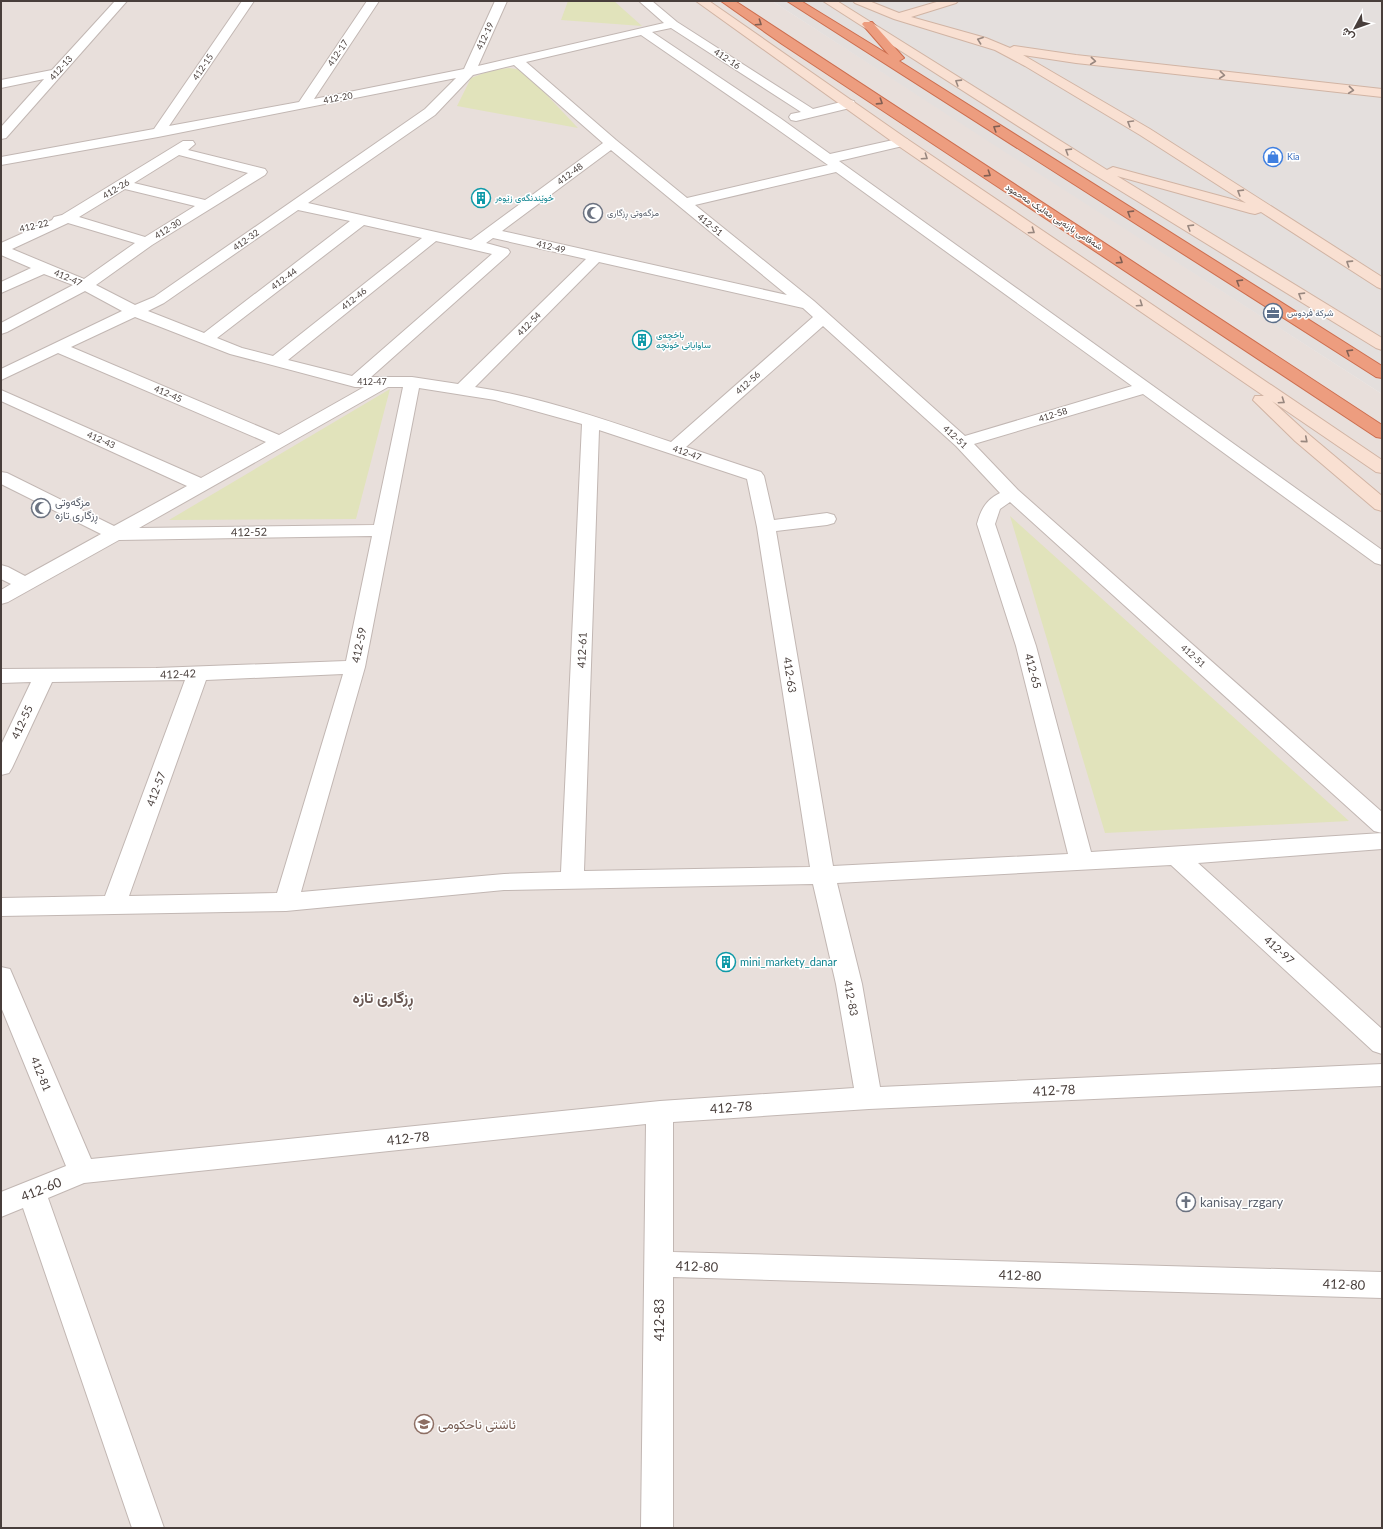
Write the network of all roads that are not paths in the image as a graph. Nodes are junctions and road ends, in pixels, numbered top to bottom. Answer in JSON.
{"nodes":[{"id":1,"x":121,"y":1,"type":"edge"},
{"id":2,"x":248,"y":1,"type":"edge"},
{"id":3,"x":373,"y":1,"type":"edge"},
{"id":4,"x":501,"y":1,"type":"edge"},
{"id":5,"x":645,"y":1,"type":"edge"},
{"id":6,"x":702,"y":1,"type":"edge"},
{"id":7,"x":727,"y":1,"type":"edge"},
{"id":8,"x":793,"y":1,"type":"edge"},
{"id":9,"x":829,"y":1,"type":"edge"},
{"id":10,"x":859,"y":1,"type":"edge"},
{"id":11,"x":952,"y":1,"type":"edge"},
{"id":12,"x":898,"y":16,"type":"junction"},
{"id":13,"x":673,"y":24,"type":"junction"},
{"id":14,"x":868,"y":24,"type":"junction"},
{"id":15,"x":644,"y":32,"type":"junction"},
{"id":16,"x":998,"y":47,"type":"junction"},
{"id":17,"x":1077,"y":55,"type":"junction"},
{"id":18,"x":518,"y":61,"type":"junction"},
{"id":19,"x":790,"y":63,"type":"junction"},
{"id":20,"x":469,"y":72,"type":"junction"},
{"id":21,"x":56,"y":73,"type":"junction"},
{"id":22,"x":913,"y":75,"type":"junction"},
{"id":23,"x":1382,"y":83,"type":"edge"},
{"id":24,"x":1,"y":84,"type":"edge"},
{"id":25,"x":863,"y":92,"type":"junction"},
{"id":26,"x":1382,"y":93,"type":"edge"},
{"id":27,"x":849,"y":104,"type":"junction"},
{"id":28,"x":303,"y":105,"type":"junction"},
{"id":29,"x":811,"y":114,"type":"junction"},
{"id":30,"x":226,"y":120,"type":"junction"},
{"id":31,"x":775,"y":121,"type":"junction"},
{"id":32,"x":158,"y":133,"type":"junction"},
{"id":33,"x":1,"y":135,"type":"edge"},
{"id":34,"x":902,"y":142,"type":"junction"},
{"id":35,"x":611,"y":144,"type":"junction"},
{"id":36,"x":177,"y":151,"type":"junction"},
{"id":37,"x":1,"y":161,"type":"edge"},
{"id":38,"x":833,"y":163,"type":"junction"},
{"id":39,"x":1087,"y":164,"type":"junction"},
{"id":40,"x":123,"y":184,"type":"junction"},
{"id":41,"x":684,"y":203,"type":"junction"},
{"id":42,"x":207,"y":205,"type":"junction"},
{"id":43,"x":296,"y":205,"type":"junction"},
{"id":44,"x":1277,"y":216,"type":"junction"},
{"id":45,"x":67,"y":218,"type":"junction"},
{"id":46,"x":361,"y":220,"type":"junction"},
{"id":47,"x":1,"y":233,"type":"edge"},
{"id":48,"x":490,"y":233,"type":"junction"},
{"id":49,"x":433,"y":236,"type":"junction"},
{"id":50,"x":518,"y":240,"type":"junction"},
{"id":51,"x":147,"y":242,"type":"junction"},
{"id":52,"x":474,"y":245,"type":"junction"},
{"id":53,"x":1,"y":249,"type":"edge"},
{"id":54,"x":503,"y":252,"type":"junction"},
{"id":55,"x":596,"y":257,"type":"junction"},
{"id":56,"x":44,"y":268,"type":"junction"},
{"id":57,"x":1382,"y":284,"type":"edge"},
{"id":58,"x":85,"y":285,"type":"junction"},
{"id":59,"x":1,"y":288,"type":"edge"},
{"id":60,"x":808,"y":304,"type":"junction"},
{"id":61,"x":135,"y":311,"type":"junction"},
{"id":62,"x":822,"y":318,"type":"junction"},
{"id":63,"x":1,"y":330,"type":"edge"},
{"id":64,"x":206,"y":339,"type":"junction"},
{"id":65,"x":1382,"y":345,"type":"edge"},
{"id":66,"x":57,"y":347,"type":"junction"},
{"id":67,"x":1215,"y":356,"type":"junction"},
{"id":68,"x":1,"y":361,"type":"edge"},
{"id":69,"x":276,"y":361,"type":"junction"},
{"id":70,"x":16,"y":368,"type":"junction"},
{"id":71,"x":1382,"y":373,"type":"edge"},
{"id":72,"x":1,"y":375,"type":"edge"},
{"id":73,"x":355,"y":382,"type":"junction"},
{"id":74,"x":385,"y":382,"type":"junction"},
{"id":75,"x":412,"y":382,"type":"junction"},
{"id":76,"x":1145,"y":388,"type":"junction"},
{"id":77,"x":462,"y":390,"type":"junction"},
{"id":78,"x":1,"y":395,"type":"edge"},
{"id":79,"x":592,"y":420,"type":"junction"},
{"id":80,"x":1382,"y":433,"type":"edge"},
{"id":81,"x":280,"y":441,"type":"junction"},
{"id":82,"x":962,"y":442,"type":"junction"},
{"id":83,"x":674,"y":449,"type":"junction"},
{"id":84,"x":1382,"y":468,"type":"edge"},
{"id":85,"x":755,"y":476,"type":"joint"},
{"id":86,"x":1,"y":478,"type":"edge"},
{"id":87,"x":201,"y":485,"type":"junction"},
{"id":88,"x":1012,"y":494,"type":"junction"},
{"id":89,"x":1382,"y":505,"type":"edge"},
{"id":90,"x":827,"y":519,"type":"dead end"},
{"id":91,"x":766,"y":527,"type":"junction"},
{"id":92,"x":383,"y":530,"type":"junction"},
{"id":93,"x":115,"y":534,"type":"junction"},
{"id":94,"x":1382,"y":559,"type":"edge"},
{"id":95,"x":1,"y":571,"type":"edge"},
{"id":96,"x":25,"y":584,"type":"junction"},
{"id":97,"x":1,"y":598,"type":"edge"},
{"id":98,"x":355,"y":667,"type":"junction"},
{"id":99,"x":198,"y":673,"type":"junction"},
{"id":100,"x":1,"y":676,"type":"edge"},
{"id":101,"x":44,"y":676,"type":"junction"},
{"id":102,"x":1,"y":768,"type":"edge"},
{"id":103,"x":1382,"y":825,"type":"edge"},
{"id":104,"x":1382,"y":841,"type":"edge"},
{"id":105,"x":1176,"y":856,"type":"junction"},
{"id":106,"x":1082,"y":862,"type":"junction"},
{"id":107,"x":823,"y":875,"type":"junction"},
{"id":108,"x":572,"y":880,"type":"junction"},
{"id":109,"x":286,"y":902,"type":"junction"},
{"id":110,"x":114,"y":904,"type":"junction"},
{"id":111,"x":1,"y":907,"type":"edge"},
{"id":112,"x":1,"y":976,"type":"edge"},
{"id":113,"x":1382,"y":1044,"type":"edge"},
{"id":114,"x":1382,"y":1076,"type":"edge"},
{"id":115,"x":869,"y":1098,"type":"junction"},
{"id":116,"x":660,"y":1112,"type":"junction"},
{"id":117,"x":82,"y":1172,"type":"junction"},
{"id":118,"x":32,"y":1193,"type":"junction"},
{"id":119,"x":1,"y":1205,"type":"edge"},
{"id":120,"x":659,"y":1264,"type":"junction"},
{"id":121,"x":1382,"y":1285,"type":"edge"},
{"id":122,"x":148,"y":1528,"type":"edge"},
{"id":123,"x":657,"y":1528,"type":"edge"}],
"edges":[{"from":1,"to":21,"type":"street","name":"412-13"},
{"from":2,"to":32,"type":"street","name":"412-15"},
{"from":3,"to":28,"type":"street","name":"412-17"},
{"from":4,"to":20,"type":"street","name":"412-19"},
{"from":5,"to":13,"type":"street","name":"412-16"},
{"from":6,"to":19,"type":"main road"},
{"from":7,"to":25,"type":"highway","name":"شەقامی بازنەیی مەلیک مەحمود","one_way":true},
{"from":8,"to":22,"type":"highway"},
{"from":9,"to":14,"type":"main road"},
{"from":10,"to":12,"type":"main road"},
{"from":11,"to":12,"type":"main road"},
{"from":16,"to":12,"type":"main road","one_way":true},
{"from":13,"to":15,"type":"street","name":"412-20"},
{"from":13,"to":29,"type":"street","name":"412-16"},
{"from":14,"to":22,"type":"highway"},
{"from":39,"to":14,"type":"main road","one_way":true},
{"from":15,"to":18,"type":"street","name":"412-20"},
{"from":15,"to":31,"type":"street"},
{"from":16,"to":17,"type":"main road"},
{"from":44,"to":16,"type":"main road","one_way":true},
{"from":17,"to":23,"type":"main road"},
{"from":17,"to":26,"type":"main road","one_way":true},
{"from":18,"to":20,"type":"street","name":"412-20"},
{"from":18,"to":35,"type":"street","name":"412-51"},
{"from":19,"to":25,"type":"highway"},
{"from":19,"to":27,"type":"main road"},
{"from":20,"to":28,"type":"street","name":"412-20"},
{"from":20,"to":43,"type":"street","name":"412-32"},
{"from":21,"to":24,"type":"street"},
{"from":21,"to":33,"type":"street","name":"412-13"},
{"from":71,"to":22,"type":"highway","one_way":true},
{"from":25,"to":80,"type":"highway","name":"شەقامی بازنەیی مەلیک مەحمود","one_way":true},
{"from":27,"to":29,"type":"street"},
{"from":27,"to":34,"type":"main road"},
{"from":28,"to":30,"type":"street","name":"412-20"},
{"from":29,"to":31,"type":"street"},
{"from":30,"to":32,"type":"street","name":"412-20"},
{"from":30,"to":36,"type":"street","name":"412-26"},
{"from":31,"to":38,"type":"street"},
{"from":32,"to":37,"type":"street","name":"412-20"},
{"from":34,"to":38,"type":"street"},
{"from":34,"to":67,"type":"main road","one_way":true},
{"from":35,"to":41,"type":"street","name":"412-51"},
{"from":35,"to":48,"type":"street","name":"412-48"},
{"from":36,"to":40,"type":"street","name":"412-26"},
{"from":36,"to":42,"type":"street","name":"412-30"},
{"from":38,"to":41,"type":"street"},
{"from":38,"to":76,"type":"street"},
{"from":39,"to":44,"type":"main road"},
{"from":65,"to":39,"type":"main road","one_way":true},
{"from":40,"to":42,"type":"street"},
{"from":40,"to":45,"type":"street","name":"412-26"},
{"from":41,"to":60,"type":"street","name":"412-51"},
{"from":42,"to":51,"type":"street","name":"412-30"},
{"from":43,"to":46,"type":"street"},
{"from":43,"to":61,"type":"street","name":"412-32"},
{"from":57,"to":44,"type":"main road","one_way":true},
{"from":45,"to":47,"type":"street","name":"412-22"},
{"from":45,"to":51,"type":"street"},
{"from":45,"to":53,"type":"street","name":"412-26"},
{"from":46,"to":49,"type":"street"},
{"from":46,"to":64,"type":"street","name":"412-44"},
{"from":48,"to":50,"type":"street","name":"412-49"},
{"from":48,"to":52,"type":"street"},
{"from":49,"to":52,"type":"street"},
{"from":49,"to":69,"type":"street","name":"412-46"},
{"from":50,"to":54,"type":"street"},
{"from":50,"to":55,"type":"street","name":"412-49"},
{"from":51,"to":58,"type":"street","name":"412-30"},
{"from":52,"to":54,"type":"street"},
{"from":53,"to":56,"type":"street","name":"412-47"},
{"from":54,"to":73,"type":"street"},
{"from":55,"to":60,"type":"street","name":"412-49"},
{"from":55,"to":77,"type":"street","name":"412-54"},
{"from":56,"to":58,"type":"street","name":"412-47"},
{"from":56,"to":59,"type":"street"},
{"from":58,"to":61,"type":"street","name":"412-47"},
{"from":58,"to":63,"type":"street","name":"412-30"},
{"from":60,"to":62,"type":"street","name":"412-51"},
{"from":61,"to":64,"type":"street","name":"412-47"},
{"from":61,"to":66,"type":"street","name":"412-32"},
{"from":62,"to":82,"type":"street","name":"412-51"},
{"from":62,"to":83,"type":"street","name":"412-56"},
{"from":64,"to":69,"type":"street","name":"412-47"},
{"from":66,"to":70,"type":"street","name":"412-32"},
{"from":66,"to":81,"type":"street","name":"412-45"},
{"from":67,"to":84,"type":"main road","one_way":true},
{"from":67,"to":89,"type":"main road","one_way":true},
{"from":68,"to":70,"type":"street"},
{"from":69,"to":73,"type":"street","name":"412-47"},
{"from":70,"to":72,"type":"street","name":"412-32"},
{"from":73,"to":74,"type":"street","name":"412-47"},
{"from":74,"to":75,"type":"street","name":"412-47"},
{"from":74,"to":81,"type":"street"},
{"from":75,"to":77,"type":"street","name":"412-47"},
{"from":75,"to":92,"type":"street","name":"412-59"},
{"from":76,"to":82,"type":"street","name":"412-58"},
{"from":76,"to":94,"type":"street"},
{"from":77,"to":79,"type":"street","name":"412-47"},
{"from":78,"to":87,"type":"street","name":"412-43"},
{"from":79,"to":83,"type":"street","name":"412-47"},
{"from":79,"to":108,"type":"street","name":"412-61"},
{"from":81,"to":87,"type":"street"},
{"from":82,"to":88,"type":"street","name":"412-51"},
{"from":83,"to":85,"type":"street","name":"412-47"},
{"from":85,"to":91,"type":"street","name":"412-63"},
{"from":86,"to":93,"type":"street"},
{"from":87,"to":93,"type":"street"},
{"from":88,"to":103,"type":"street","name":"412-51"},
{"from":88,"to":106,"type":"street","name":"412-65"},
{"from":90,"to":91,"type":"street"},
{"from":91,"to":107,"type":"street","name":"412-63"},
{"from":92,"to":93,"type":"street","name":"412-52"},
{"from":92,"to":98,"type":"street","name":"412-59"},
{"from":93,"to":96,"type":"street"},
{"from":95,"to":96,"type":"street"},
{"from":96,"to":97,"type":"street"},
{"from":98,"to":99,"type":"street","name":"412-42"},
{"from":98,"to":109,"type":"street","name":"412-59"},
{"from":99,"to":101,"type":"street","name":"412-42"},
{"from":99,"to":110,"type":"street","name":"412-57"},
{"from":100,"to":101,"type":"street","name":"412-42"},
{"from":101,"to":102,"type":"street","name":"412-55"},
{"from":104,"to":105,"type":"street"},
{"from":105,"to":106,"type":"street"},
{"from":105,"to":113,"type":"street","name":"412-97"},
{"from":106,"to":107,"type":"street"},
{"from":107,"to":108,"type":"street"},
{"from":107,"to":115,"type":"street","name":"412-83"},
{"from":108,"to":109,"type":"street"},
{"from":109,"to":110,"type":"street"},
{"from":110,"to":111,"type":"street"},
{"from":112,"to":117,"type":"street","name":"412-81"},
{"from":114,"to":115,"type":"street","name":"412-78"},
{"from":115,"to":116,"type":"street","name":"412-78"},
{"from":116,"to":117,"type":"street","name":"412-78"},
{"from":116,"to":120,"type":"street","name":"412-83"},
{"from":117,"to":118,"type":"street","name":"412-60"},
{"from":118,"to":119,"type":"street","name":"412-60"},
{"from":118,"to":122,"type":"street"},
{"from":120,"to":121,"type":"street","name":"412-80"},
{"from":120,"to":123,"type":"street","name":"412-83"}]}
